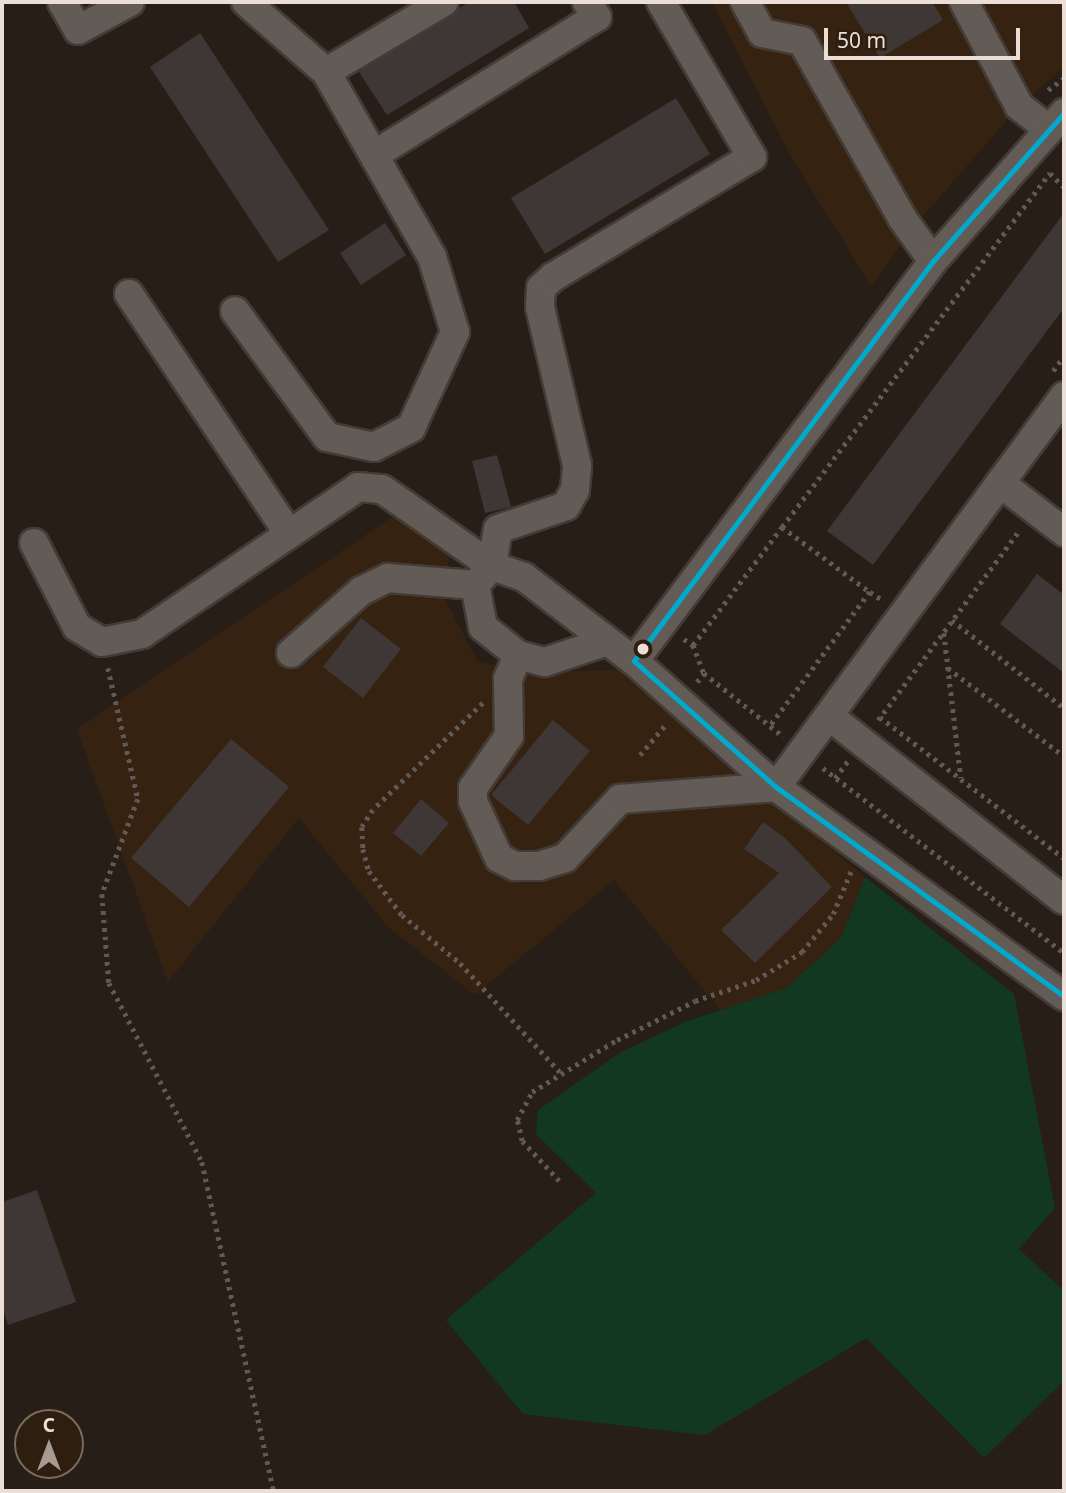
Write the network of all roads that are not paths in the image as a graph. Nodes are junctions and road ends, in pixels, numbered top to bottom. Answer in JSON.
{"nodes":[{"id":1,"x":62,"y":2,"type":"edge"},
{"id":2,"x":130,"y":2,"type":"edge"},
{"id":3,"x":246,"y":2,"type":"edge"},
{"id":4,"x":444,"y":2,"type":"edge"},
{"id":5,"x":587,"y":2,"type":"edge"},
{"id":6,"x":661,"y":2,"type":"edge"},
{"id":7,"x":744,"y":2,"type":"edge"},
{"id":8,"x":964,"y":2,"type":"edge"},
{"id":9,"x":326,"y":72,"type":"junction"},
{"id":10,"x":1056,"y":120,"type":"edge"},
{"id":11,"x":374,"y":155,"type":"junction"},
{"id":12,"x":933,"y":261,"type":"junction"},
{"id":13,"x":129,"y":294,"type":"dead end"},
{"id":14,"x":235,"y":311,"type":"dead end"},
{"id":15,"x":1064,"y":396,"type":"edge"},
{"id":16,"x":1000,"y":483,"type":"junction"},
{"id":17,"x":1064,"y":532,"type":"edge"},
{"id":18,"x":289,"y":534,"type":"junction"},
{"id":19,"x":34,"y":543,"type":"dead end"},
{"id":20,"x":484,"y":575,"type":"junction"},
{"id":21,"x":607,"y":641,"type":"junction"},
{"id":22,"x":291,"y":653,"type":"dead end"},
{"id":23,"x":634,"y":661,"type":"junction"},
{"id":24,"x":513,"y":667,"type":"junction"},
{"id":25,"x":829,"y":716,"type":"junction"},
{"id":26,"x":776,"y":787,"type":"junction"},
{"id":27,"x":1064,"y":900,"type":"edge"},
{"id":28,"x":1064,"y":996,"type":"edge"}],
"edges":[{"from":1,"to":2,"type":"street"},
{"from":3,"to":9,"type":"street"},
{"from":4,"to":9,"type":"street"},
{"from":5,"to":11,"type":"street"},
{"from":6,"to":20,"type":"street"},
{"from":7,"to":12,"type":"street"},
{"from":8,"to":10,"type":"street"},
{"from":9,"to":11,"type":"street"},
{"from":10,"to":12,"type":"street"},
{"from":11,"to":14,"type":"street"},
{"from":12,"to":23,"type":"street"},
{"from":13,"to":18,"type":"street"},
{"from":15,"to":16,"type":"street"},
{"from":16,"to":17,"type":"street"},
{"from":16,"to":25,"type":"street"},
{"from":18,"to":19,"type":"street"},
{"from":18,"to":20,"type":"street"},
{"from":20,"to":21,"type":"street"},
{"from":20,"to":22,"type":"street"},
{"from":20,"to":24,"type":"street"},
{"from":21,"to":23,"type":"street"},
{"from":21,"to":24,"type":"street"},
{"from":23,"to":26,"type":"street"},
{"from":24,"to":26,"type":"street"},
{"from":25,"to":26,"type":"street"},
{"from":25,"to":27,"type":"street"},
{"from":26,"to":28,"type":"street"}]}
